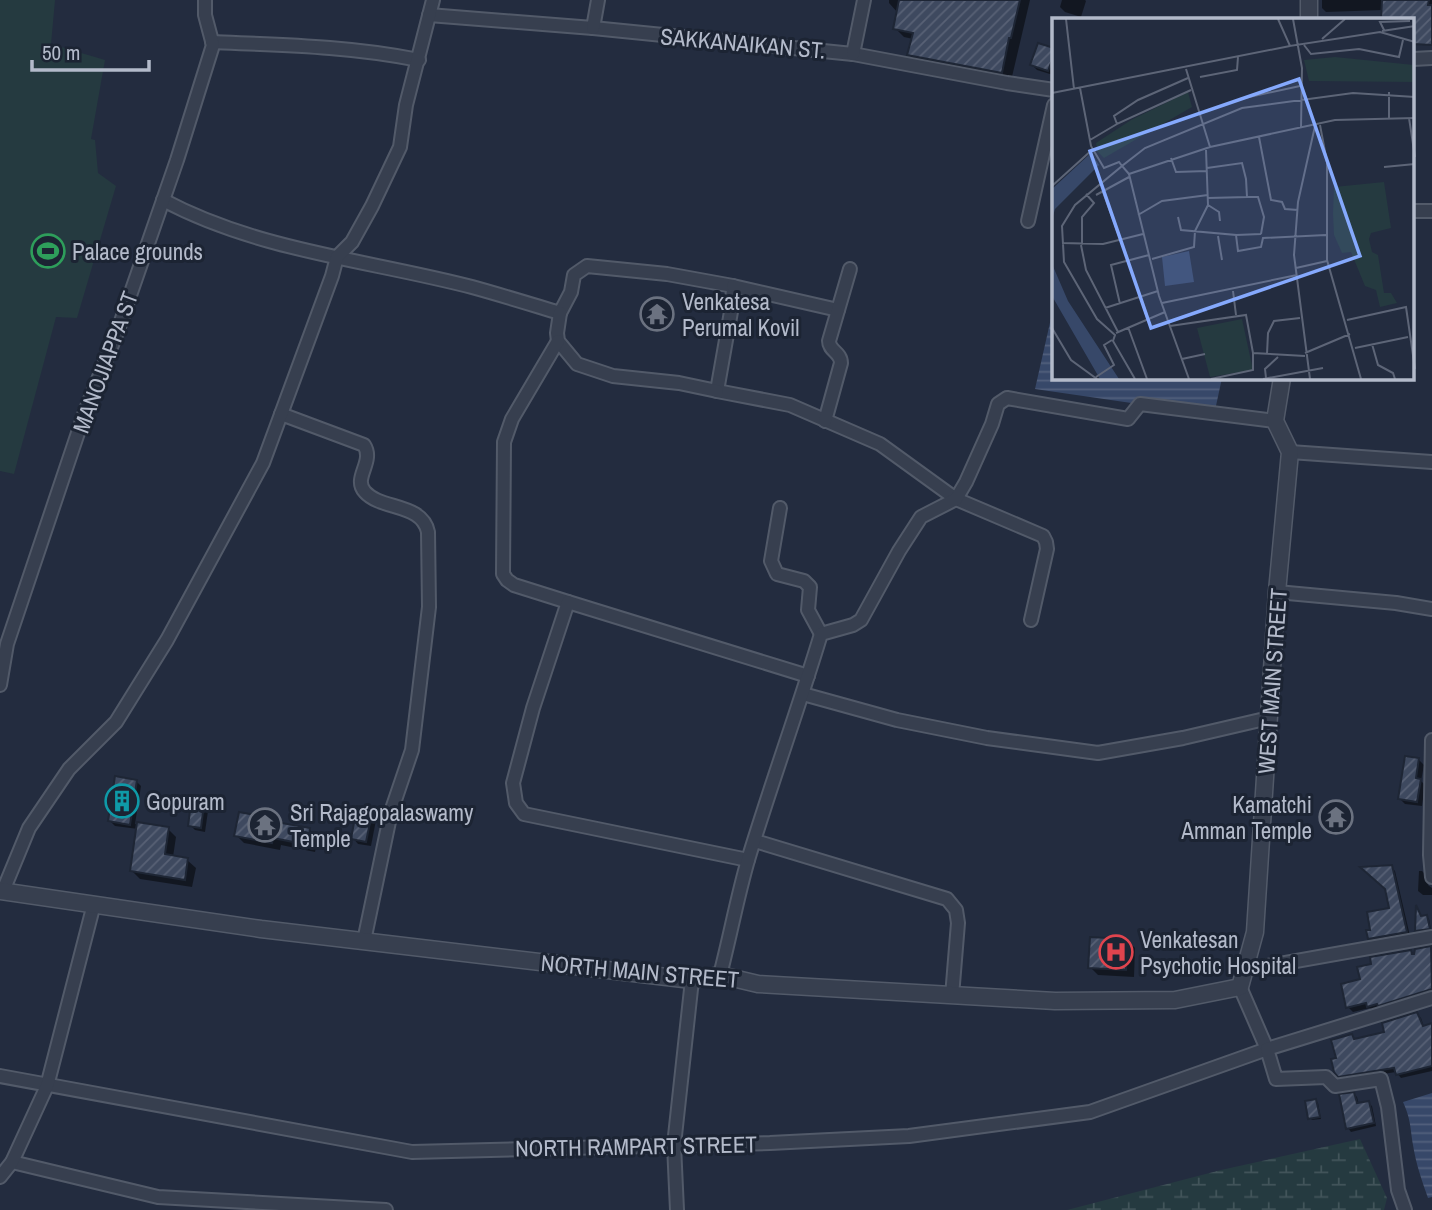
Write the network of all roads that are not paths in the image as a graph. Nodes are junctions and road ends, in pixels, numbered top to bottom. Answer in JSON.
{"nodes":[{"id":1,"x":205,"y":0,"type":"edge"},
{"id":2,"x":433,"y":0,"type":"edge"},
{"id":3,"x":598,"y":0,"type":"edge"},
{"id":4,"x":864,"y":0,"type":"edge"},
{"id":5,"x":1309,"y":0,"type":"edge"},
{"id":6,"x":429,"y":15,"type":"junction"},
{"id":7,"x":1309,"y":18,"type":"edge"},
{"id":8,"x":593,"y":28,"type":"junction"},
{"id":9,"x":212,"y":42,"type":"junction"},
{"id":10,"x":420,"y":53,"type":"junction"},
{"id":11,"x":853,"y":54,"type":"junction"},
{"id":12,"x":1432,"y":58,"type":"edge"},
{"id":13,"x":1414,"y":59,"type":"edge"},
{"id":14,"x":1052,"y":90,"type":"edge"},
{"id":15,"x":1052,"y":114,"type":"edge"},
{"id":16,"x":163,"y":200,"type":"junction"},
{"id":17,"x":1414,"y":211,"type":"edge"},
{"id":18,"x":1432,"y":211,"type":"edge"},
{"id":19,"x":1028,"y":221,"type":"dead end"},
{"id":20,"x":337,"y":257,"type":"junction"},
{"id":21,"x":850,"y":269,"type":"dead end"},
{"id":22,"x":733,"y":286,"type":"junction"},
{"id":23,"x":838,"y":310,"type":"junction"},
{"id":24,"x":559,"y":313,"type":"junction"},
{"id":25,"x":558,"y":341,"type":"junction"},
{"id":26,"x":1282,"y":380,"type":"edge"},
{"id":27,"x":717,"y":391,"type":"junction"},
{"id":28,"x":282,"y":414,"type":"junction"},
{"id":29,"x":825,"y":421,"type":"junction"},
{"id":30,"x":1275,"y":421,"type":"junction"},
{"id":31,"x":1290,"y":452,"type":"junction"},
{"id":32,"x":1432,"y":463,"type":"edge"},
{"id":33,"x":956,"y":499,"type":"junction"},
{"id":34,"x":780,"y":508,"type":"dead end"},
{"id":35,"x":1277,"y":592,"type":"junction"},
{"id":36,"x":568,"y":602,"type":"junction"},
{"id":37,"x":1432,"y":609,"type":"edge"},
{"id":38,"x":1031,"y":620,"type":"dead end"},
{"id":39,"x":821,"y":634,"type":"junction"},
{"id":40,"x":808,"y":676,"type":"junction"},
{"id":41,"x":0,"y":685,"type":"edge"},
{"id":42,"x":803,"y":694,"type":"junction"},
{"id":43,"x":1269,"y":718,"type":"junction"},
{"id":44,"x":1432,"y":740,"type":"edge"},
{"id":45,"x":755,"y":841,"type":"junction"},
{"id":46,"x":748,"y":860,"type":"junction"},
{"id":47,"x":1432,"y":877,"type":"edge"},
{"id":48,"x":2,"y":891,"type":"edge"},
{"id":49,"x":94,"y":904,"type":"junction"},
{"id":50,"x":1432,"y":937,"type":"edge"},
{"id":51,"x":365,"y":941,"type":"junction"},
{"id":52,"x":1245,"y":970,"type":"junction"},
{"id":53,"x":720,"y":975,"type":"junction"},
{"id":54,"x":692,"y":980,"type":"junction"},
{"id":55,"x":1240,"y":988,"type":"junction"},
{"id":56,"x":952,"y":996,"type":"junction"},
{"id":57,"x":1432,"y":998,"type":"edge"},
{"id":58,"x":1267,"y":1049,"type":"junction"},
{"id":59,"x":0,"y":1076,"type":"edge"},
{"id":60,"x":47,"y":1086,"type":"junction"},
{"id":61,"x":674,"y":1145,"type":"junction"},
{"id":62,"x":12,"y":1162,"type":"junction"},
{"id":63,"x":0,"y":1177,"type":"edge"},
{"id":64,"x":386,"y":1210,"type":"edge"},
{"id":65,"x":677,"y":1210,"type":"edge"},
{"id":66,"x":1405,"y":1210,"type":"edge"}],
"edges":[{"from":1,"to":9,"type":"street","name":"MANOJIAPPA ST"},
{"from":2,"to":6,"type":"street"},
{"from":3,"to":8,"type":"street"},
{"from":4,"to":11,"type":"street"},
{"from":5,"to":7,"type":"street"},
{"from":6,"to":8,"type":"street","name":"SAKKANAIKAN ST."},
{"from":6,"to":10,"type":"street"},
{"from":8,"to":11,"type":"street","name":"SAKKANAIKAN ST."},
{"from":9,"to":10,"type":"street"},
{"from":9,"to":16,"type":"street","name":"MANOJIAPPA ST"},
{"from":10,"to":20,"type":"street"},
{"from":11,"to":14,"type":"street","name":"SAKKANAIKAN ST."},
{"from":12,"to":13,"type":"street"},
{"from":15,"to":19,"type":"street"},
{"from":16,"to":20,"type":"street"},
{"from":16,"to":41,"type":"street","name":"MANOJIAPPA ST"},
{"from":17,"to":18,"type":"street"},
{"from":20,"to":24,"type":"street"},
{"from":20,"to":28,"type":"street"},
{"from":21,"to":23,"type":"street"},
{"from":22,"to":23,"type":"street"},
{"from":22,"to":24,"type":"street"},
{"from":22,"to":27,"type":"street"},
{"from":23,"to":29,"type":"street"},
{"from":24,"to":25,"type":"street"},
{"from":25,"to":27,"type":"street"},
{"from":25,"to":36,"type":"street"},
{"from":26,"to":30,"type":"street"},
{"from":27,"to":29,"type":"street"},
{"from":28,"to":48,"type":"street"},
{"from":28,"to":51,"type":"street"},
{"from":29,"to":33,"type":"street"},
{"from":30,"to":31,"type":"street"},
{"from":30,"to":33,"type":"street"},
{"from":31,"to":32,"type":"street"},
{"from":31,"to":35,"type":"street","name":"WEST MAIN STREET"},
{"from":33,"to":38,"type":"street"},
{"from":33,"to":39,"type":"street"},
{"from":34,"to":39,"type":"street"},
{"from":35,"to":37,"type":"street"},
{"from":35,"to":43,"type":"street","name":"WEST MAIN STREET"},
{"from":36,"to":40,"type":"street"},
{"from":36,"to":46,"type":"street"},
{"from":39,"to":40,"type":"street"},
{"from":40,"to":42,"type":"street"},
{"from":42,"to":43,"type":"street"},
{"from":42,"to":45,"type":"street"},
{"from":43,"to":52,"type":"street","name":"WEST MAIN STREET"},
{"from":44,"to":47,"type":"street"},
{"from":45,"to":46,"type":"street"},
{"from":45,"to":56,"type":"street"},
{"from":46,"to":53,"type":"street"},
{"from":48,"to":49,"type":"street","name":"NORTH MAIN STREET"},
{"from":49,"to":51,"type":"street","name":"NORTH MAIN STREET"},
{"from":49,"to":60,"type":"street"},
{"from":50,"to":52,"type":"street"},
{"from":51,"to":54,"type":"street","name":"NORTH MAIN STREET"},
{"from":52,"to":55,"type":"street","name":"WEST MAIN STREET"},
{"from":53,"to":54,"type":"street","name":"NORTH MAIN STREET"},
{"from":53,"to":56,"type":"street","name":"NORTH MAIN STREET"},
{"from":54,"to":61,"type":"street"},
{"from":55,"to":56,"type":"street","name":"NORTH MAIN STREET"},
{"from":55,"to":58,"type":"street"},
{"from":57,"to":58,"type":"street","name":"NORTH RAMPART STREET"},
{"from":58,"to":61,"type":"street","name":"NORTH RAMPART STREET"},
{"from":58,"to":66,"type":"street"},
{"from":59,"to":60,"type":"street","name":"NORTH RAMPART STREET"},
{"from":60,"to":61,"type":"street","name":"NORTH RAMPART STREET"},
{"from":60,"to":62,"type":"street"},
{"from":61,"to":65,"type":"street"},
{"from":62,"to":63,"type":"street"},
{"from":62,"to":64,"type":"street"}]}
